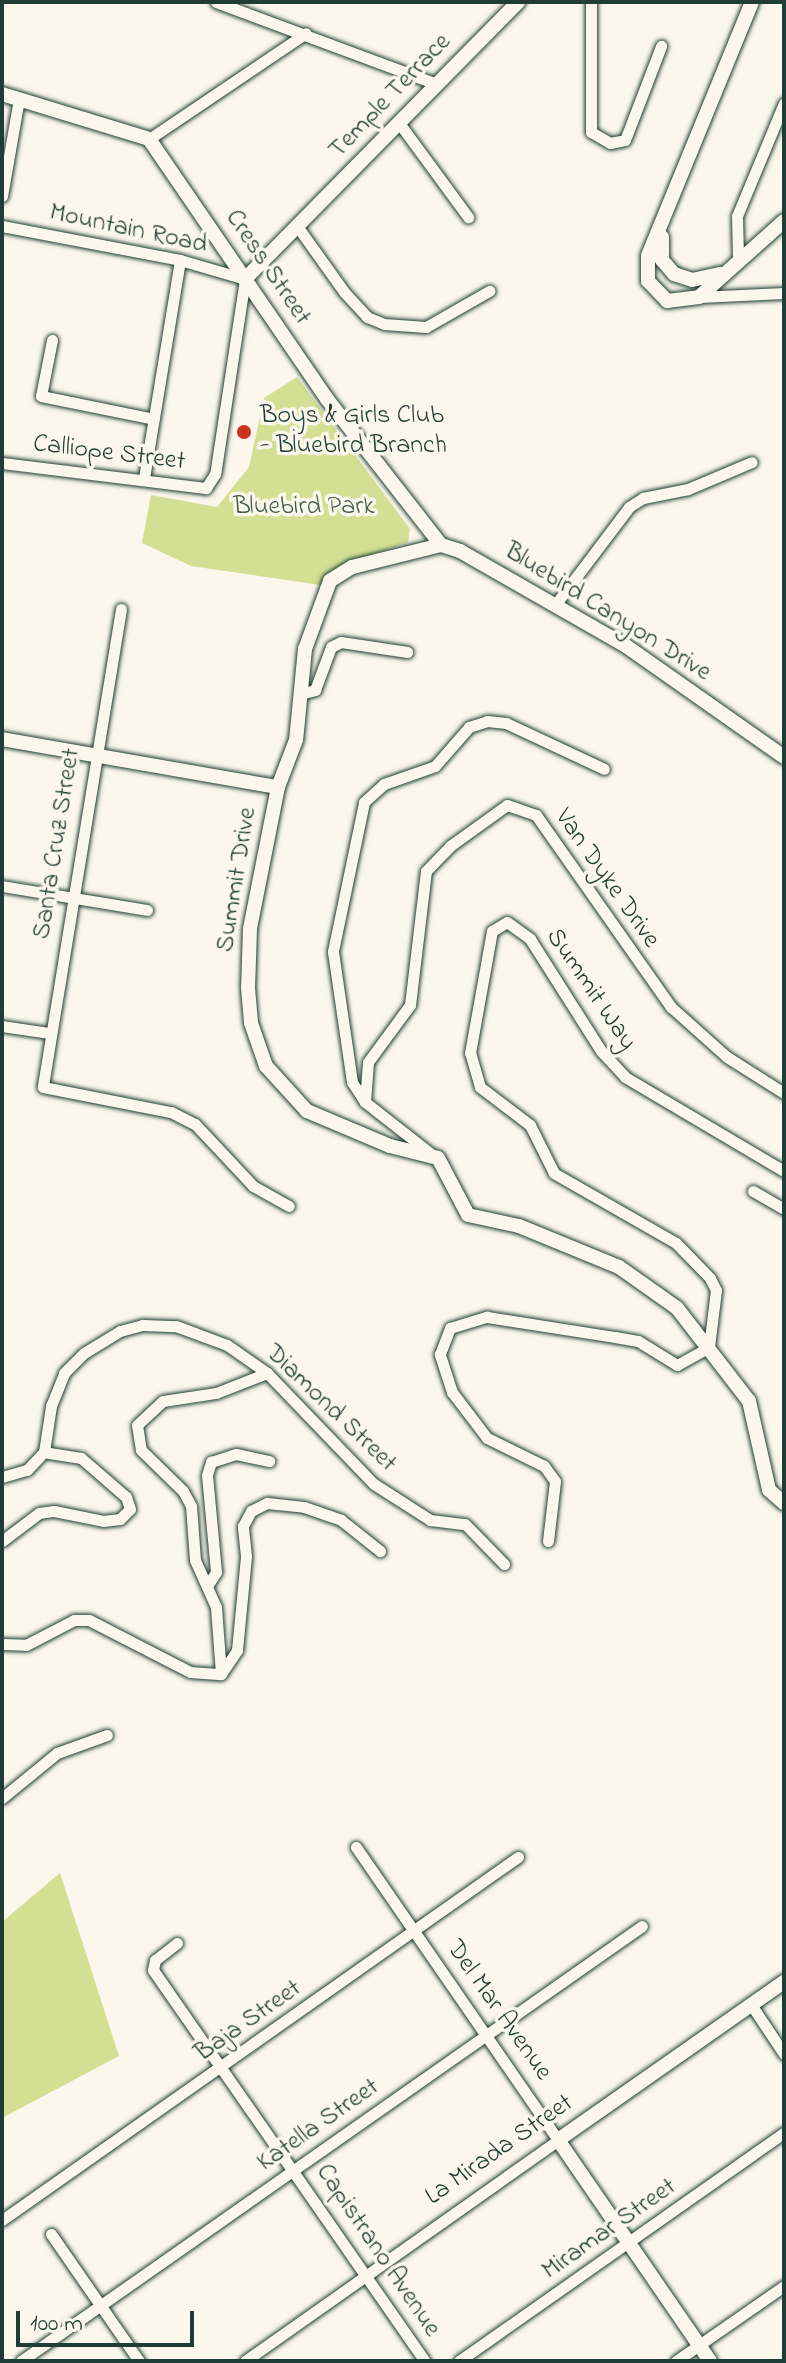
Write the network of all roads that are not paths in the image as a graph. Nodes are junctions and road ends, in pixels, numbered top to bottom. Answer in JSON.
{"nodes":[{"id":1,"x":216,"y":2,"type":"edge"},
{"id":2,"x":518,"y":2,"type":"edge"},
{"id":3,"x":591,"y":2,"type":"edge"},
{"id":4,"x":752,"y":2,"type":"edge"},
{"id":5,"x":306,"y":33,"type":"junction"},
{"id":6,"x":661,"y":46,"type":"dead end"},
{"id":7,"x":437,"y":84,"type":"junction"},
{"id":8,"x":2,"y":94,"type":"edge"},
{"id":9,"x":19,"y":99,"type":"junction"},
{"id":10,"x":784,"y":103,"type":"edge"},
{"id":11,"x":399,"y":123,"type":"junction"},
{"id":12,"x":149,"y":139,"type":"junction"},
{"id":13,"x":2,"y":196,"type":"edge"},
{"id":14,"x":468,"y":217,"type":"dead end"},
{"id":15,"x":784,"y":221,"type":"edge"},
{"id":16,"x":663,"y":225,"type":"junction"},
{"id":17,"x":2,"y":226,"type":"edge"},
{"id":18,"x":297,"y":226,"type":"junction"},
{"id":19,"x":738,"y":257,"type":"junction"},
{"id":20,"x":180,"y":260,"type":"junction"},
{"id":21,"x":720,"y":274,"type":"junction"},
{"id":22,"x":245,"y":279,"type":"junction"},
{"id":23,"x":489,"y":291,"type":"dead end"},
{"id":24,"x":784,"y":293,"type":"edge"},
{"id":25,"x":699,"y":297,"type":"junction"},
{"id":26,"x":733,"y":299,"type":"junction"},
{"id":27,"x":52,"y":340,"type":"dead end"},
{"id":28,"x":154,"y":419,"type":"junction"},
{"id":29,"x":752,"y":462,"type":"dead end"},
{"id":30,"x":2,"y":463,"type":"edge"},
{"id":31,"x":144,"y":478,"type":"junction"},
{"id":32,"x":441,"y":545,"type":"junction"},
{"id":33,"x":555,"y":605,"type":"junction"},
{"id":34,"x":121,"y":609,"type":"dead end"},
{"id":35,"x":407,"y":652,"type":"dead end"},
{"id":36,"x":300,"y":694,"type":"junction"},
{"id":37,"x":2,"y":739,"type":"edge"},
{"id":38,"x":94,"y":756,"type":"junction"},
{"id":39,"x":784,"y":757,"type":"edge"},
{"id":40,"x":604,"y":769,"type":"dead end"},
{"id":41,"x":278,"y":787,"type":"junction"},
{"id":42,"x":2,"y":886,"type":"edge"},
{"id":43,"x":72,"y":898,"type":"junction"},
{"id":44,"x":147,"y":910,"type":"dead end"},
{"id":45,"x":2,"y":1026,"type":"edge"},
{"id":46,"x":49,"y":1033,"type":"junction"},
{"id":47,"x":784,"y":1093,"type":"edge"},
{"id":48,"x":365,"y":1102,"type":"junction"},
{"id":49,"x":430,"y":1153,"type":"junction"},
{"id":50,"x":784,"y":1171,"type":"edge"},
{"id":51,"x":753,"y":1191,"type":"dead end"},
{"id":52,"x":289,"y":1206,"type":"dead end"},
{"id":53,"x":784,"y":1209,"type":"edge"},
{"id":54,"x":709,"y":1347,"type":"junction"},
{"id":55,"x":267,"y":1373,"type":"junction"},
{"id":56,"x":44,"y":1452,"type":"junction"},
{"id":57,"x":269,"y":1461,"type":"dead end"},
{"id":58,"x":2,"y":1477,"type":"edge"},
{"id":59,"x":784,"y":1503,"type":"edge"},
{"id":60,"x":2,"y":1541,"type":"edge"},
{"id":61,"x":548,"y":1541,"type":"dead end"},
{"id":62,"x":380,"y":1551,"type":"dead end"},
{"id":63,"x":504,"y":1564,"type":"dead end"},
{"id":64,"x":207,"y":1586,"type":"junction"},
{"id":65,"x":2,"y":1644,"type":"edge"},
{"id":66,"x":221,"y":1674,"type":"junction"},
{"id":67,"x":107,"y":1735,"type":"dead end"},
{"id":68,"x":2,"y":1798,"type":"edge"},
{"id":69,"x":356,"y":1847,"type":"dead end"},
{"id":70,"x":518,"y":1857,"type":"dead end"},
{"id":71,"x":642,"y":1926,"type":"dead end"},
{"id":72,"x":415,"y":1933,"type":"junction"},
{"id":73,"x":177,"y":1943,"type":"dead end"},
{"id":74,"x":784,"y":1982,"type":"edge"},
{"id":75,"x":752,"y":2006,"type":"junction"},
{"id":76,"x":486,"y":2036,"type":"junction"},
{"id":77,"x":784,"y":2054,"type":"edge"},
{"id":78,"x":221,"y":2067,"type":"junction"},
{"id":79,"x":784,"y":2133,"type":"edge"},
{"id":80,"x":558,"y":2140,"type":"junction"},
{"id":81,"x":295,"y":2170,"type":"junction"},
{"id":82,"x":2,"y":2220,"type":"edge"},
{"id":83,"x":51,"y":2234,"type":"dead end"},
{"id":84,"x":630,"y":2245,"type":"junction"},
{"id":85,"x":366,"y":2275,"type":"junction"},
{"id":86,"x":784,"y":2286,"type":"edge"},
{"id":87,"x":101,"y":2305,"type":"junction"},
{"id":88,"x":699,"y":2345,"type":"junction"},
{"id":89,"x":21,"y":2361,"type":"edge"},
{"id":90,"x":139,"y":2361,"type":"edge"},
{"id":91,"x":245,"y":2361,"type":"edge"},
{"id":92,"x":425,"y":2361,"type":"edge"},
{"id":93,"x":459,"y":2361,"type":"edge"},
{"id":94,"x":676,"y":2361,"type":"edge"},
{"id":95,"x":710,"y":2361,"type":"edge"}],
"edges":[{"from":1,"to":5,"type":"street"},
{"from":2,"to":7,"type":"street","name":"Temple Terrace"},
{"from":3,"to":6,"type":"street"},
{"from":4,"to":16,"type":"street"},
{"from":5,"to":7,"type":"street"},
{"from":5,"to":12,"type":"street"},
{"from":7,"to":11,"type":"street","name":"Temple Terrace"},
{"from":8,"to":9,"type":"street"},
{"from":9,"to":12,"type":"street"},
{"from":9,"to":13,"type":"street"},
{"from":10,"to":19,"type":"street"},
{"from":11,"to":14,"type":"street"},
{"from":11,"to":18,"type":"street","name":"Temple Terrace"},
{"from":12,"to":22,"type":"street","name":"Cress Street"},
{"from":15,"to":19,"type":"street"},
{"from":16,"to":21,"type":"street"},
{"from":16,"to":25,"type":"street"},
{"from":17,"to":20,"type":"street","name":"Mountain Road"},
{"from":18,"to":22,"type":"street","name":"Temple Terrace"},
{"from":18,"to":23,"type":"street"},
{"from":19,"to":21,"type":"street"},
{"from":20,"to":22,"type":"street","name":"Mountain Road"},
{"from":20,"to":28,"type":"street"},
{"from":21,"to":25,"type":"street"},
{"from":21,"to":26,"type":"street"},
{"from":22,"to":31,"type":"street","name":"Calliope Street"},
{"from":22,"to":32,"type":"street","name":"Cress Street"},
{"from":24,"to":26,"type":"street"},
{"from":25,"to":26,"type":"street"},
{"from":27,"to":28,"type":"street"},
{"from":28,"to":31,"type":"street"},
{"from":29,"to":33,"type":"street"},
{"from":30,"to":31,"type":"street","name":"Calliope Street"},
{"from":32,"to":33,"type":"street","name":"Bluebird Canyon Drive"},
{"from":32,"to":36,"type":"street","name":"Summit Drive"},
{"from":33,"to":39,"type":"street","name":"Bluebird Canyon Drive"},
{"from":34,"to":38,"type":"street","name":"Santa Cruz Street"},
{"from":35,"to":36,"type":"street"},
{"from":36,"to":41,"type":"street","name":"Summit Drive"},
{"from":37,"to":38,"type":"street"},
{"from":38,"to":41,"type":"street"},
{"from":38,"to":43,"type":"street","name":"Santa Cruz Street"},
{"from":40,"to":48,"type":"street"},
{"from":41,"to":49,"type":"street","name":"Summit Drive"},
{"from":42,"to":43,"type":"street"},
{"from":43,"to":44,"type":"street"},
{"from":43,"to":46,"type":"street","name":"Santa Cruz Street"},
{"from":45,"to":46,"type":"street"},
{"from":46,"to":52,"type":"street","name":"Santa Cruz Street"},
{"from":47,"to":48,"type":"street","name":"Van Dyke Drive"},
{"from":48,"to":49,"type":"street"},
{"from":49,"to":54,"type":"street"},
{"from":50,"to":54,"type":"street","name":"Summit Way"},
{"from":51,"to":53,"type":"street"},
{"from":54,"to":59,"type":"street"},
{"from":54,"to":61,"type":"street"},
{"from":55,"to":56,"type":"street","name":"Diamond Street"},
{"from":55,"to":63,"type":"street","name":"Diamond Street"},
{"from":55,"to":64,"type":"street"},
{"from":56,"to":58,"type":"street"},
{"from":56,"to":60,"type":"street"},
{"from":57,"to":64,"type":"street"},
{"from":62,"to":66,"type":"street"},
{"from":64,"to":66,"type":"street"},
{"from":65,"to":66,"type":"street"},
{"from":67,"to":68,"type":"street"},
{"from":69,"to":72,"type":"street","name":"Del Mar Avenue"},
{"from":70,"to":72,"type":"street","name":"Baja Street"},
{"from":71,"to":76,"type":"street","name":"Katella Street"},
{"from":72,"to":76,"type":"street","name":"Del Mar Avenue"},
{"from":72,"to":78,"type":"street","name":"Baja Street"},
{"from":73,"to":78,"type":"street","name":"Capistrano Avenue"},
{"from":74,"to":75,"type":"street","name":"La Mirada Street"},
{"from":75,"to":77,"type":"street"},
{"from":75,"to":80,"type":"street","name":"La Mirada Street"},
{"from":76,"to":80,"type":"street","name":"Del Mar Avenue"},
{"from":76,"to":81,"type":"street","name":"Katella Street"},
{"from":78,"to":81,"type":"street","name":"Capistrano Avenue"},
{"from":78,"to":82,"type":"street","name":"Baja Street"},
{"from":79,"to":84,"type":"street","name":"Miramar Street"},
{"from":80,"to":84,"type":"street","name":"Del Mar Avenue"},
{"from":80,"to":85,"type":"street","name":"La Mirada Street"},
{"from":81,"to":85,"type":"street","name":"Capistrano Avenue"},
{"from":81,"to":87,"type":"street","name":"Katella Street"},
{"from":83,"to":87,"type":"street"},
{"from":84,"to":88,"type":"street","name":"Del Mar Avenue"},
{"from":84,"to":93,"type":"street","name":"Miramar Street"},
{"from":85,"to":91,"type":"street","name":"La Mirada Street"},
{"from":85,"to":92,"type":"street","name":"Capistrano Avenue"},
{"from":86,"to":88,"type":"street"},
{"from":87,"to":89,"type":"street","name":"Katella Street"},
{"from":87,"to":90,"type":"street"},
{"from":88,"to":94,"type":"street"},
{"from":88,"to":95,"type":"street","name":"Del Mar Avenue"}]}
